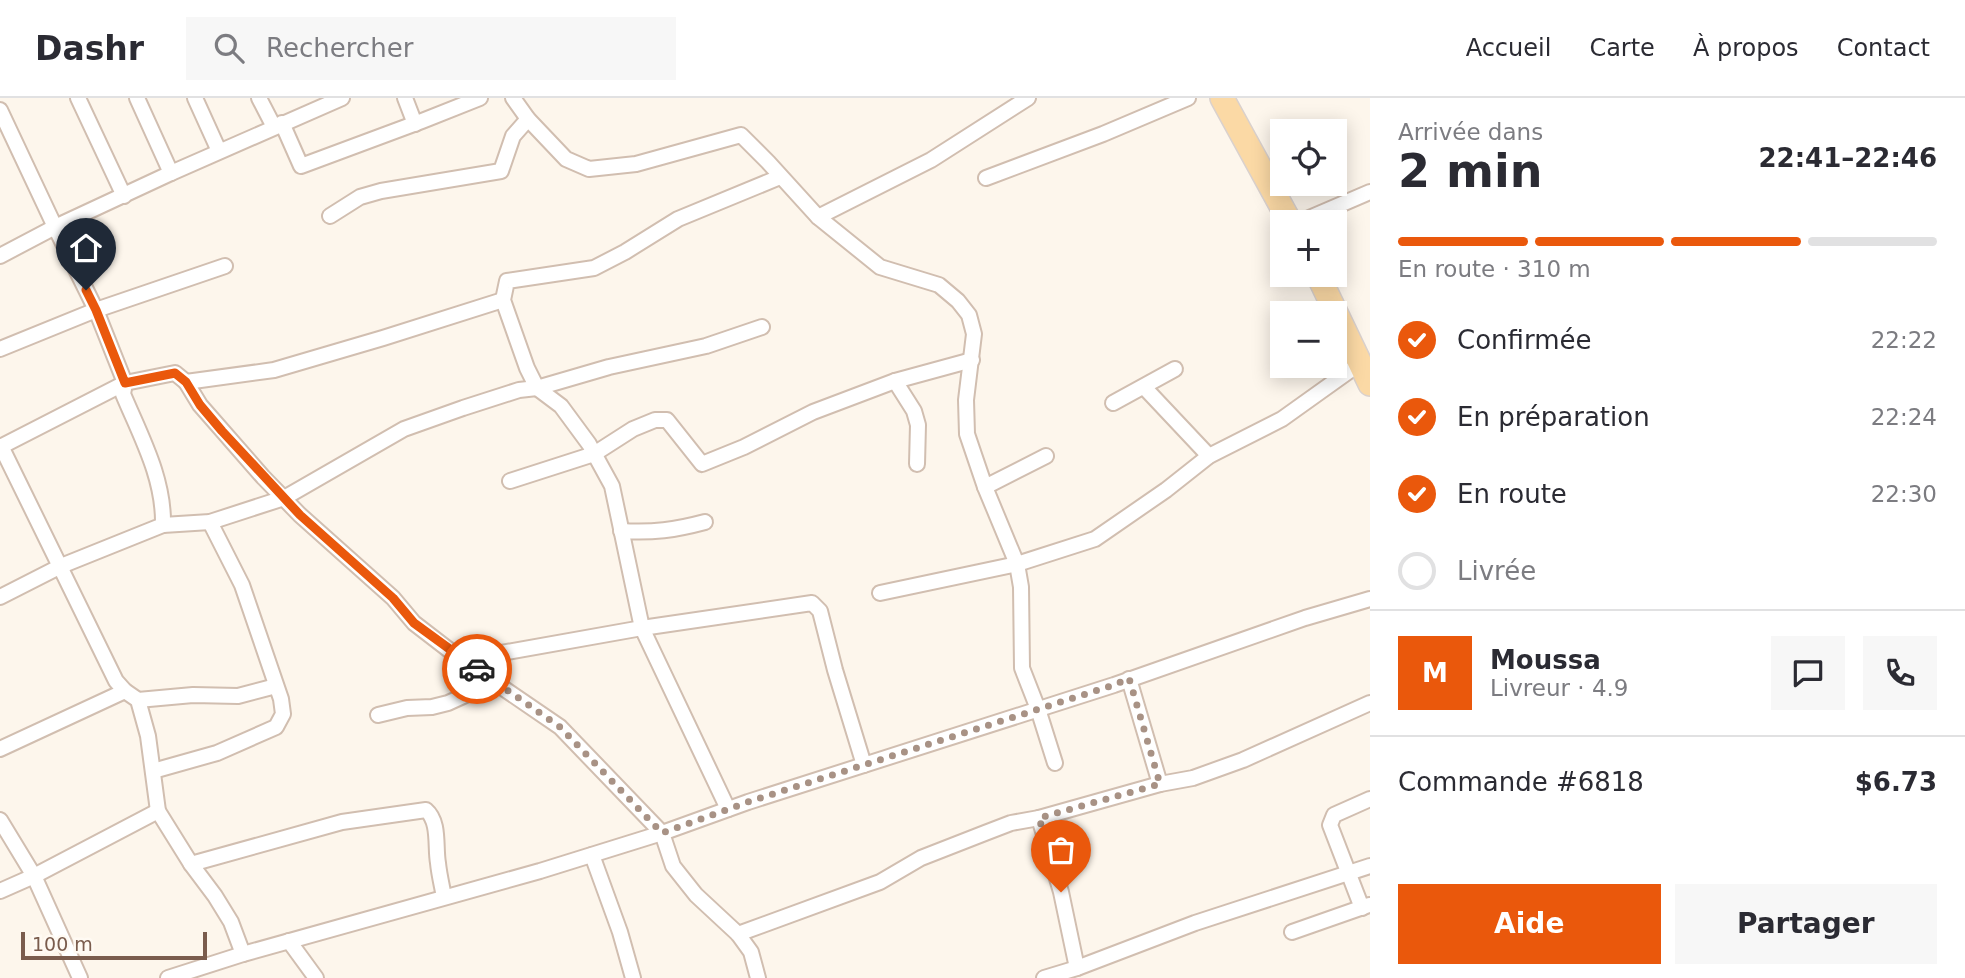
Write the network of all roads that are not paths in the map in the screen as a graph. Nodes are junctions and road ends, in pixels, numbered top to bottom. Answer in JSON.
{"nodes":[{"id":1,"x":78,"y":98,"type":"edge"},
{"id":2,"x":137,"y":98,"type":"edge"},
{"id":3,"x":195,"y":98,"type":"edge"},
{"id":4,"x":259,"y":98,"type":"edge"},
{"id":5,"x":404,"y":98,"type":"edge"},
{"id":6,"x":480,"y":98,"type":"edge"},
{"id":7,"x":513,"y":98,"type":"edge"},
{"id":8,"x":1028,"y":98,"type":"edge"},
{"id":9,"x":1188,"y":98,"type":"edge"},
{"id":10,"x":1222,"y":98,"type":"edge"},
{"id":11,"x":334,"y":100,"type":"edge"},
{"id":12,"x":0,"y":110,"type":"edge"},
{"id":13,"x":528,"y":119,"type":"junction"},
{"id":14,"x":415,"y":124,"type":"junction"},
{"id":15,"x":278,"y":125,"type":"junction"},
{"id":16,"x":219,"y":151,"type":"junction"},
{"id":17,"x":171,"y":173,"type":"junction"},
{"id":18,"x":780,"y":177,"type":"junction"},
{"id":19,"x":986,"y":178,"type":"dead end"},
{"id":20,"x":1370,"y":192,"type":"edge"},
{"id":21,"x":124,"y":195,"type":"junction"},
{"id":22,"x":1283,"y":210,"type":"edge"},
{"id":23,"x":1328,"y":210,"type":"edge"},
{"id":24,"x":330,"y":216,"type":"dead end"},
{"id":25,"x":818,"y":217,"type":"junction"},
{"id":26,"x":55,"y":228,"type":"junction"},
{"id":27,"x":0,"y":256,"type":"edge"},
{"id":28,"x":225,"y":266,"type":"dead end"},
{"id":29,"x":1324,"y":287,"type":"edge"},
{"id":30,"x":503,"y":300,"type":"junction"},
{"id":31,"x":96,"y":310,"type":"junction"},
{"id":32,"x":762,"y":327,"type":"dead end"},
{"id":33,"x":0,"y":349,"type":"edge"},
{"id":34,"x":972,"y":360,"type":"junction"},
{"id":35,"x":1175,"y":369,"type":"dead end"},
{"id":36,"x":1365,"y":374,"type":"edge"},
{"id":37,"x":895,"y":381,"type":"junction"},
{"id":38,"x":186,"y":382,"type":"junction"},
{"id":39,"x":125,"y":383,"type":"junction"},
{"id":40,"x":1144,"y":387,"type":"junction"},
{"id":41,"x":537,"y":388,"type":"junction"},
{"id":42,"x":1113,"y":403,"type":"dead end"},
{"id":43,"x":0,"y":447,"type":"edge"},
{"id":44,"x":594,"y":454,"type":"junction"},
{"id":45,"x":1046,"y":456,"type":"dead end"},
{"id":46,"x":1209,"y":456,"type":"junction"},
{"id":47,"x":917,"y":464,"type":"dead end"},
{"id":48,"x":510,"y":481,"type":"dead end"},
{"id":49,"x":985,"y":487,"type":"junction"},
{"id":50,"x":284,"y":498,"type":"junction"},
{"id":51,"x":209,"y":522,"type":"junction"},
{"id":52,"x":705,"y":522,"type":"dead end"},
{"id":53,"x":163,"y":525,"type":"junction"},
{"id":54,"x":621,"y":531,"type":"junction"},
{"id":55,"x":1017,"y":564,"type":"junction"},
{"id":56,"x":61,"y":566,"type":"junction"},
{"id":57,"x":880,"y":593,"type":"dead end"},
{"id":58,"x":0,"y":597,"type":"edge"},
{"id":59,"x":1370,"y":600,"type":"edge"},
{"id":60,"x":642,"y":628,"type":"junction"},
{"id":61,"x":462,"y":660,"type":"junction"},
{"id":62,"x":1129,"y":678,"type":"junction"},
{"id":63,"x":494,"y":682,"type":"junction"},
{"id":64,"x":276,"y":686,"type":"junction"},
{"id":65,"x":125,"y":691,"type":"junction"},
{"id":66,"x":138,"y":700,"type":"junction"},
{"id":67,"x":1370,"y":703,"type":"edge"},
{"id":68,"x":1038,"y":709,"type":"junction"},
{"id":69,"x":378,"y":715,"type":"dead end"},
{"id":70,"x":0,"y":749,"type":"edge"},
{"id":71,"x":1055,"y":763,"type":"dead end"},
{"id":72,"x":864,"y":765,"type":"junction"},
{"id":73,"x":153,"y":771,"type":"junction"},
{"id":74,"x":1160,"y":784,"type":"junction"},
{"id":75,"x":1370,"y":799,"type":"edge"},
{"id":76,"x":728,"y":809,"type":"junction"},
{"id":77,"x":158,"y":811,"type":"junction"},
{"id":78,"x":1039,"y":818,"type":"junction"},
{"id":79,"x":0,"y":821,"type":"edge"},
{"id":80,"x":662,"y":833,"type":"junction"},
{"id":81,"x":592,"y":855,"type":"junction"},
{"id":82,"x":191,"y":864,"type":"junction"},
{"id":83,"x":1370,"y":866,"type":"edge"},
{"id":84,"x":1349,"y":873,"type":"junction"},
{"id":85,"x":34,"y":876,"type":"junction"},
{"id":86,"x":0,"y":891,"type":"edge"},
{"id":87,"x":444,"y":897,"type":"junction"},
{"id":88,"x":1366,"y":906,"type":"edge"},
{"id":89,"x":1292,"y":932,"type":"dead end"},
{"id":90,"x":738,"y":934,"type":"junction"},
{"id":91,"x":289,"y":942,"type":"junction"},
{"id":92,"x":243,"y":954,"type":"junction"},
{"id":93,"x":1077,"y":968,"type":"junction"},
{"id":94,"x":80,"y":978,"type":"edge"},
{"id":95,"x":168,"y":978,"type":"edge"},
{"id":96,"x":316,"y":978,"type":"edge"},
{"id":97,"x":633,"y":978,"type":"edge"},
{"id":98,"x":758,"y":978,"type":"edge"},
{"id":99,"x":1044,"y":978,"type":"edge"}],
"edges":[{"from":1,"to":21,"type":"street"},
{"from":2,"to":17,"type":"street"},
{"from":3,"to":16,"type":"street"},
{"from":4,"to":15,"type":"street"},
{"from":5,"to":14,"type":"street"},
{"from":6,"to":14,"type":"street"},
{"from":7,"to":13,"type":"street"},
{"from":8,"to":25,"type":"street"},
{"from":9,"to":19,"type":"street"},
{"from":10,"to":22,"type":"main road"},
{"from":11,"to":15,"type":"street"},
{"from":12,"to":26,"type":"street"},
{"from":13,"to":18,"type":"street"},
{"from":13,"to":24,"type":"street"},
{"from":14,"to":15,"type":"street"},
{"from":15,"to":16,"type":"street"},
{"from":16,"to":17,"type":"street"},
{"from":17,"to":21,"type":"street"},
{"from":18,"to":25,"type":"street"},
{"from":18,"to":30,"type":"street"},
{"from":20,"to":23,"type":"street"},
{"from":21,"to":26,"type":"street"},
{"from":25,"to":34,"type":"street"},
{"from":26,"to":27,"type":"street"},
{"from":26,"to":31,"type":"street"},
{"from":28,"to":31,"type":"street"},
{"from":29,"to":36,"type":"main road"},
{"from":30,"to":38,"type":"street"},
{"from":30,"to":41,"type":"street"},
{"from":31,"to":33,"type":"street"},
{"from":31,"to":39,"type":"street"},
{"from":32,"to":41,"type":"street"},
{"from":34,"to":37,"type":"street"},
{"from":34,"to":49,"type":"street"},
{"from":35,"to":40,"type":"street"},
{"from":36,"to":46,"type":"street"},
{"from":37,"to":44,"type":"street"},
{"from":37,"to":47,"type":"street"},
{"from":38,"to":39,"type":"street"},
{"from":38,"to":50,"type":"street"},
{"from":39,"to":43,"type":"street"},
{"from":39,"to":53,"type":"street"},
{"from":40,"to":42,"type":"street"},
{"from":40,"to":46,"type":"street"},
{"from":41,"to":44,"type":"street"},
{"from":41,"to":50,"type":"street"},
{"from":43,"to":56,"type":"street"},
{"from":44,"to":48,"type":"street"},
{"from":44,"to":54,"type":"street"},
{"from":45,"to":49,"type":"street"},
{"from":46,"to":55,"type":"street"},
{"from":49,"to":55,"type":"street"},
{"from":50,"to":51,"type":"street"},
{"from":50,"to":61,"type":"street"},
{"from":51,"to":53,"type":"street"},
{"from":51,"to":64,"type":"street"},
{"from":52,"to":54,"type":"street"},
{"from":53,"to":56,"type":"street"},
{"from":54,"to":60,"type":"street"},
{"from":55,"to":57,"type":"street"},
{"from":55,"to":68,"type":"street"},
{"from":56,"to":58,"type":"street"},
{"from":56,"to":65,"type":"street"},
{"from":59,"to":62,"type":"street"},
{"from":60,"to":61,"type":"street"},
{"from":60,"to":72,"type":"street"},
{"from":60,"to":76,"type":"street"},
{"from":61,"to":63,"type":"street"},
{"from":62,"to":68,"type":"street"},
{"from":62,"to":74,"type":"street"},
{"from":63,"to":69,"type":"street"},
{"from":63,"to":80,"type":"street"},
{"from":64,"to":66,"type":"street"},
{"from":64,"to":73,"type":"street"},
{"from":65,"to":66,"type":"street"},
{"from":65,"to":70,"type":"street"},
{"from":66,"to":73,"type":"street"},
{"from":67,"to":74,"type":"street"},
{"from":68,"to":71,"type":"street"},
{"from":68,"to":72,"type":"street"},
{"from":72,"to":76,"type":"street"},
{"from":73,"to":77,"type":"street"},
{"from":74,"to":78,"type":"street"},
{"from":75,"to":84,"type":"street"},
{"from":76,"to":80,"type":"street"},
{"from":77,"to":82,"type":"street"},
{"from":77,"to":85,"type":"street"},
{"from":78,"to":90,"type":"street"},
{"from":78,"to":93,"type":"street"},
{"from":79,"to":85,"type":"street"},
{"from":80,"to":81,"type":"street"},
{"from":80,"to":90,"type":"street"},
{"from":81,"to":87,"type":"street"},
{"from":81,"to":97,"type":"street"},
{"from":82,"to":87,"type":"street"},
{"from":82,"to":92,"type":"street"},
{"from":83,"to":84,"type":"street"},
{"from":84,"to":88,"type":"street"},
{"from":84,"to":93,"type":"street"},
{"from":85,"to":86,"type":"street"},
{"from":85,"to":94,"type":"street"},
{"from":87,"to":91,"type":"street"},
{"from":88,"to":89,"type":"street"},
{"from":90,"to":98,"type":"street"},
{"from":91,"to":92,"type":"street"},
{"from":91,"to":96,"type":"street"},
{"from":92,"to":95,"type":"street"},
{"from":93,"to":99,"type":"street"}]}
